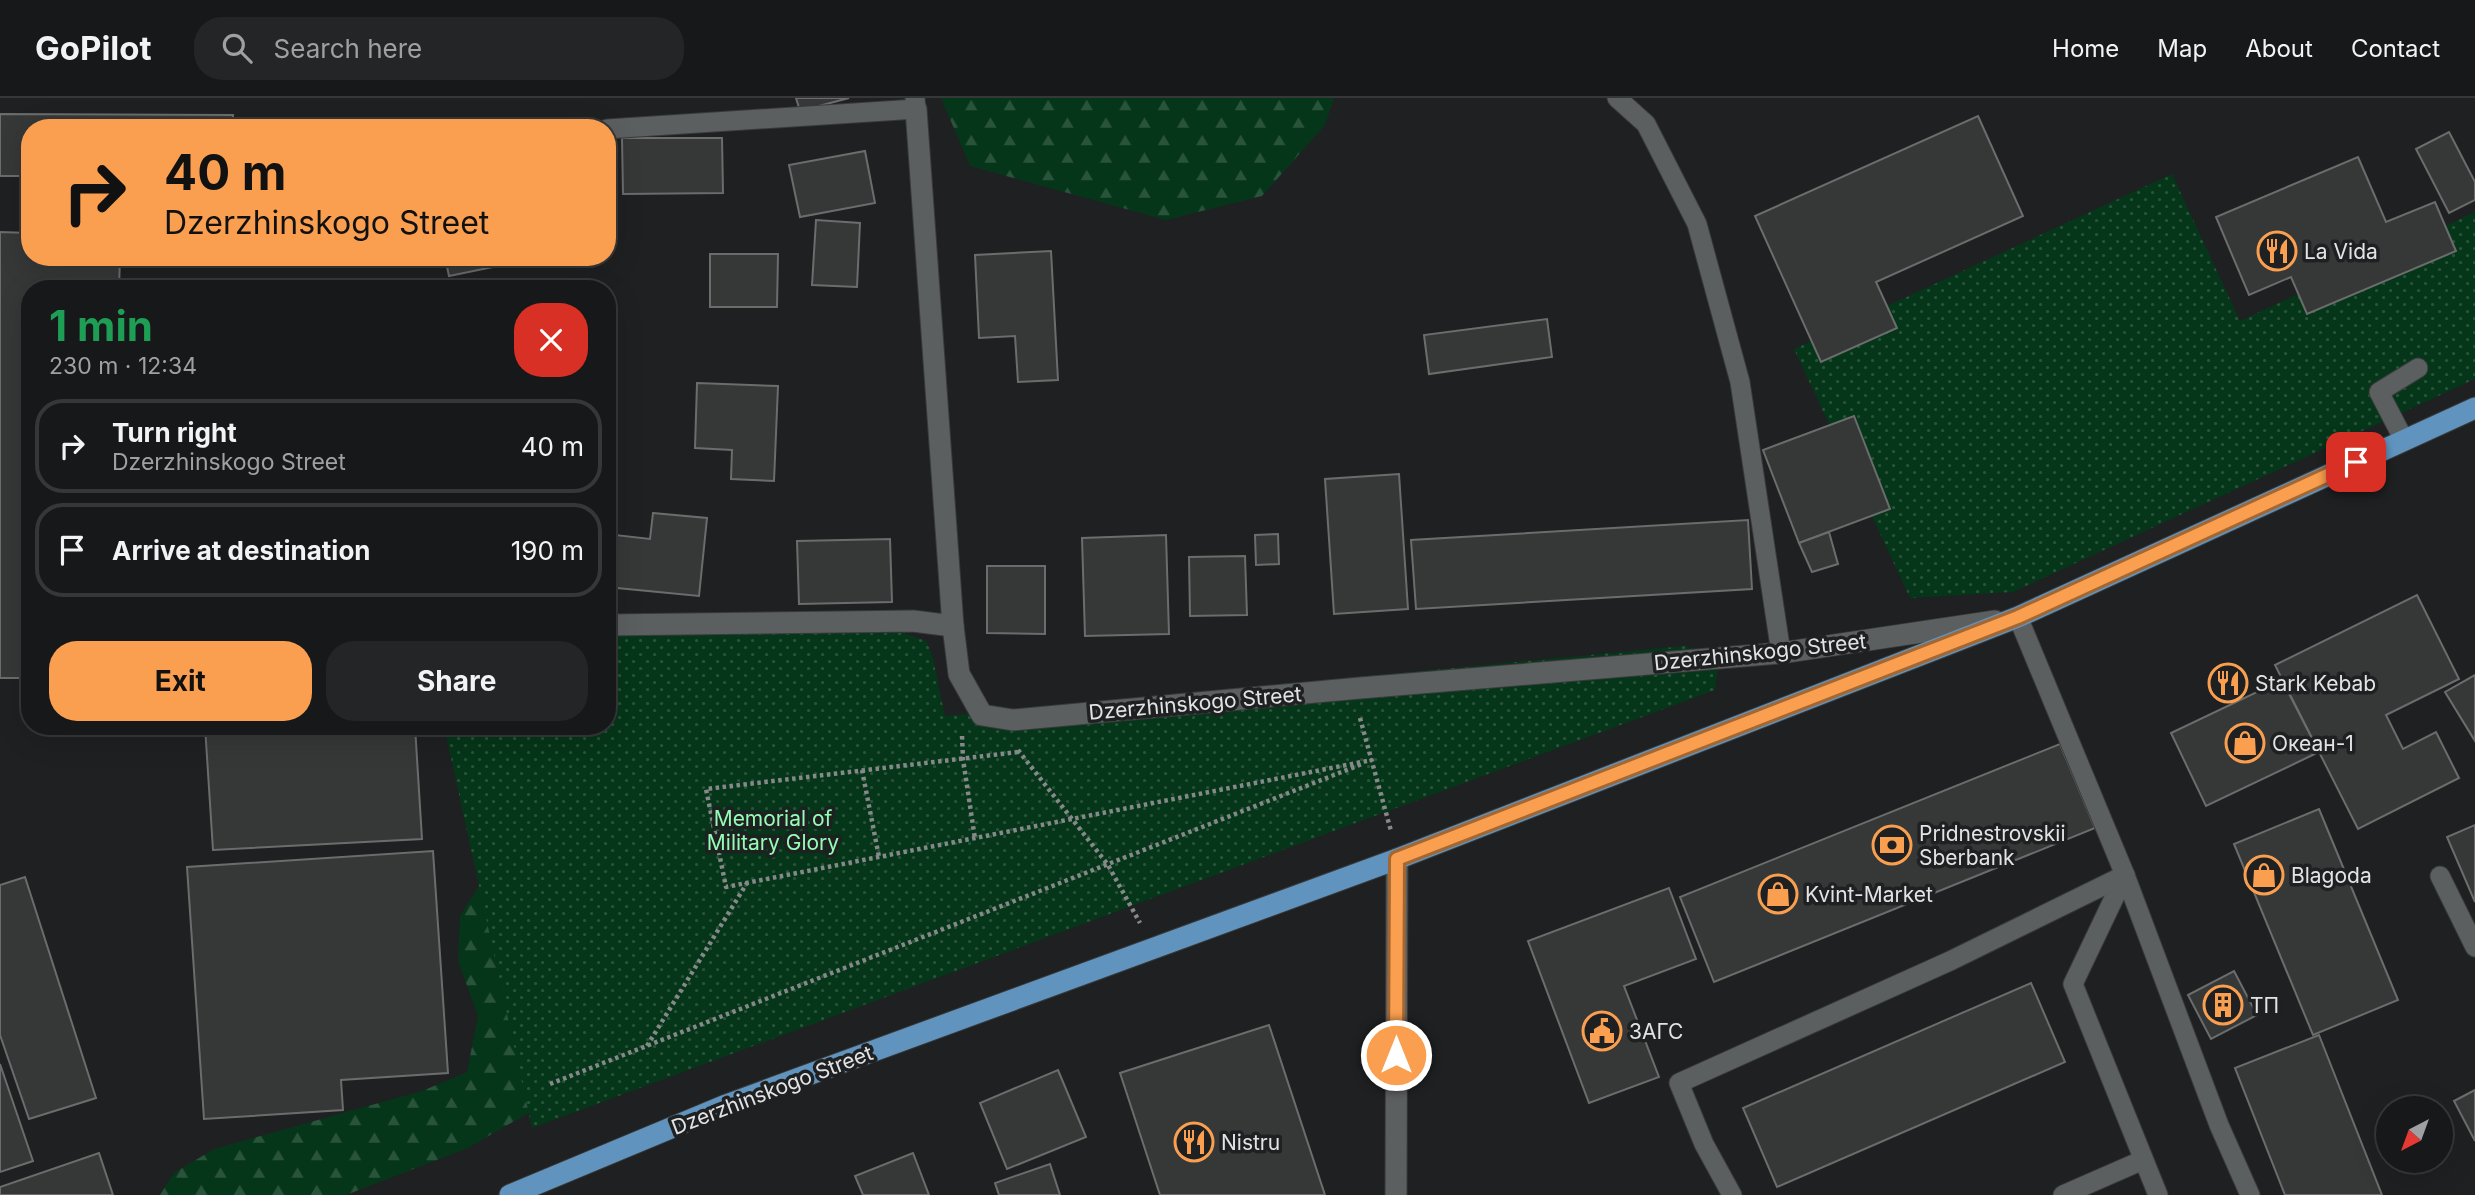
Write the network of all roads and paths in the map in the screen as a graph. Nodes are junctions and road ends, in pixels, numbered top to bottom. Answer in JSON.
{"nodes":[{"id":1,"x":1617,"y":98,"type":"edge"},
{"id":2,"x":916,"y":103,"type":"edge"},
{"id":3,"x":616,"y":128,"type":"edge"},
{"id":4,"x":2418,"y":368,"type":"dead end"},
{"id":5,"x":2475,"y":408,"type":"edge"},
{"id":6,"x":2404,"y":440,"type":"junction"},
{"id":7,"x":2018,"y":617,"type":"junction"},
{"id":8,"x":616,"y":625,"type":"edge"},
{"id":9,"x":953,"y":626,"type":"junction"},
{"id":10,"x":1781,"y":653,"type":"junction"},
{"id":11,"x":1360,"y":688,"type":"junction"},
{"id":12,"x":1013,"y":720,"type":"junction"},
{"id":13,"x":962,"y":734,"type":"dead end"},
{"id":14,"x":1033,"y":750,"type":"dead end"},
{"id":15,"x":1020,"y":752,"type":"junction"},
{"id":16,"x":963,"y":758,"type":"junction"},
{"id":17,"x":1373,"y":760,"type":"junction"},
{"id":18,"x":862,"y":770,"type":"junction"},
{"id":19,"x":1073,"y":820,"type":"junction"},
{"id":20,"x":975,"y":839,"type":"junction"},
{"id":21,"x":879,"y":858,"type":"junction"},
{"id":22,"x":1397,"y":859,"type":"junction"},
{"id":23,"x":1108,"y":865,"type":"junction"},
{"id":24,"x":2124,"y":875,"type":"junction"},
{"id":25,"x":2440,"y":876,"type":"dead end"},
{"id":26,"x":747,"y":883,"type":"junction"},
{"id":27,"x":2475,"y":947,"type":"edge"},
{"id":28,"x":1154,"y":948,"type":"junction"},
{"id":29,"x":647,"y":1046,"type":"junction"},
{"id":30,"x":550,"y":1084,"type":"dead end"},
{"id":31,"x":2143,"y":1160,"type":"junction"},
{"id":32,"x":510,"y":1195,"type":"edge"},
{"id":33,"x":1396,"y":1195,"type":"edge"},
{"id":34,"x":1732,"y":1195,"type":"edge"},
{"id":35,"x":2063,"y":1195,"type":"edge"},
{"id":36,"x":2158,"y":1195,"type":"edge"},
{"id":37,"x":2250,"y":1195,"type":"edge"}],
"edges":[{"from":1,"to":10,"type":"lane"},
{"from":2,"to":3,"type":"lane"},
{"from":2,"to":9,"type":"street","name":"Dzerzhinskogo Street"},
{"from":4,"to":6,"type":"lane"},
{"from":5,"to":6,"type":"highway","name":"Dzerzhinskogo Street"},
{"from":6,"to":7,"type":"highway","name":"Dzerzhinskogo Street"},
{"from":7,"to":10,"type":"street","name":"Dzerzhinskogo Street"},
{"from":7,"to":22,"type":"highway","name":"Dzerzhinskogo Street"},
{"from":7,"to":24,"type":"lane"},
{"from":8,"to":9,"type":"street"},
{"from":9,"to":12,"type":"street","name":"Dzerzhinskogo Street"},
{"from":10,"to":11,"type":"street","name":"Dzerzhinskogo Street"},
{"from":11,"to":12,"type":"street","name":"Dzerzhinskogo Street"},
{"from":11,"to":17,"type":"path"},
{"from":12,"to":15,"type":"path"},
{"from":13,"to":16,"type":"path"},
{"from":14,"to":15,"type":"path"},
{"from":15,"to":16,"type":"path"},
{"from":15,"to":19,"type":"path"},
{"from":16,"to":18,"type":"path"},
{"from":16,"to":20,"type":"path"},
{"from":17,"to":19,"type":"path"},
{"from":17,"to":22,"type":"path"},
{"from":17,"to":23,"type":"path"},
{"from":18,"to":21,"type":"path"},
{"from":18,"to":26,"type":"path"},
{"from":19,"to":20,"type":"path"},
{"from":19,"to":23,"type":"path"},
{"from":20,"to":21,"type":"path"},
{"from":21,"to":26,"type":"path"},
{"from":22,"to":28,"type":"highway","name":"Dzerzhinskogo Street"},
{"from":22,"to":33,"type":"street"},
{"from":23,"to":28,"type":"path"},
{"from":23,"to":29,"type":"path"},
{"from":24,"to":31,"type":"lane"},
{"from":24,"to":34,"type":"lane"},
{"from":24,"to":37,"type":"lane"},
{"from":25,"to":27,"type":"lane"},
{"from":26,"to":29,"type":"path"},
{"from":28,"to":32,"type":"highway","name":"Dzerzhinskogo Street"},
{"from":29,"to":30,"type":"path"},
{"from":31,"to":35,"type":"lane"},
{"from":31,"to":36,"type":"lane"}]}
